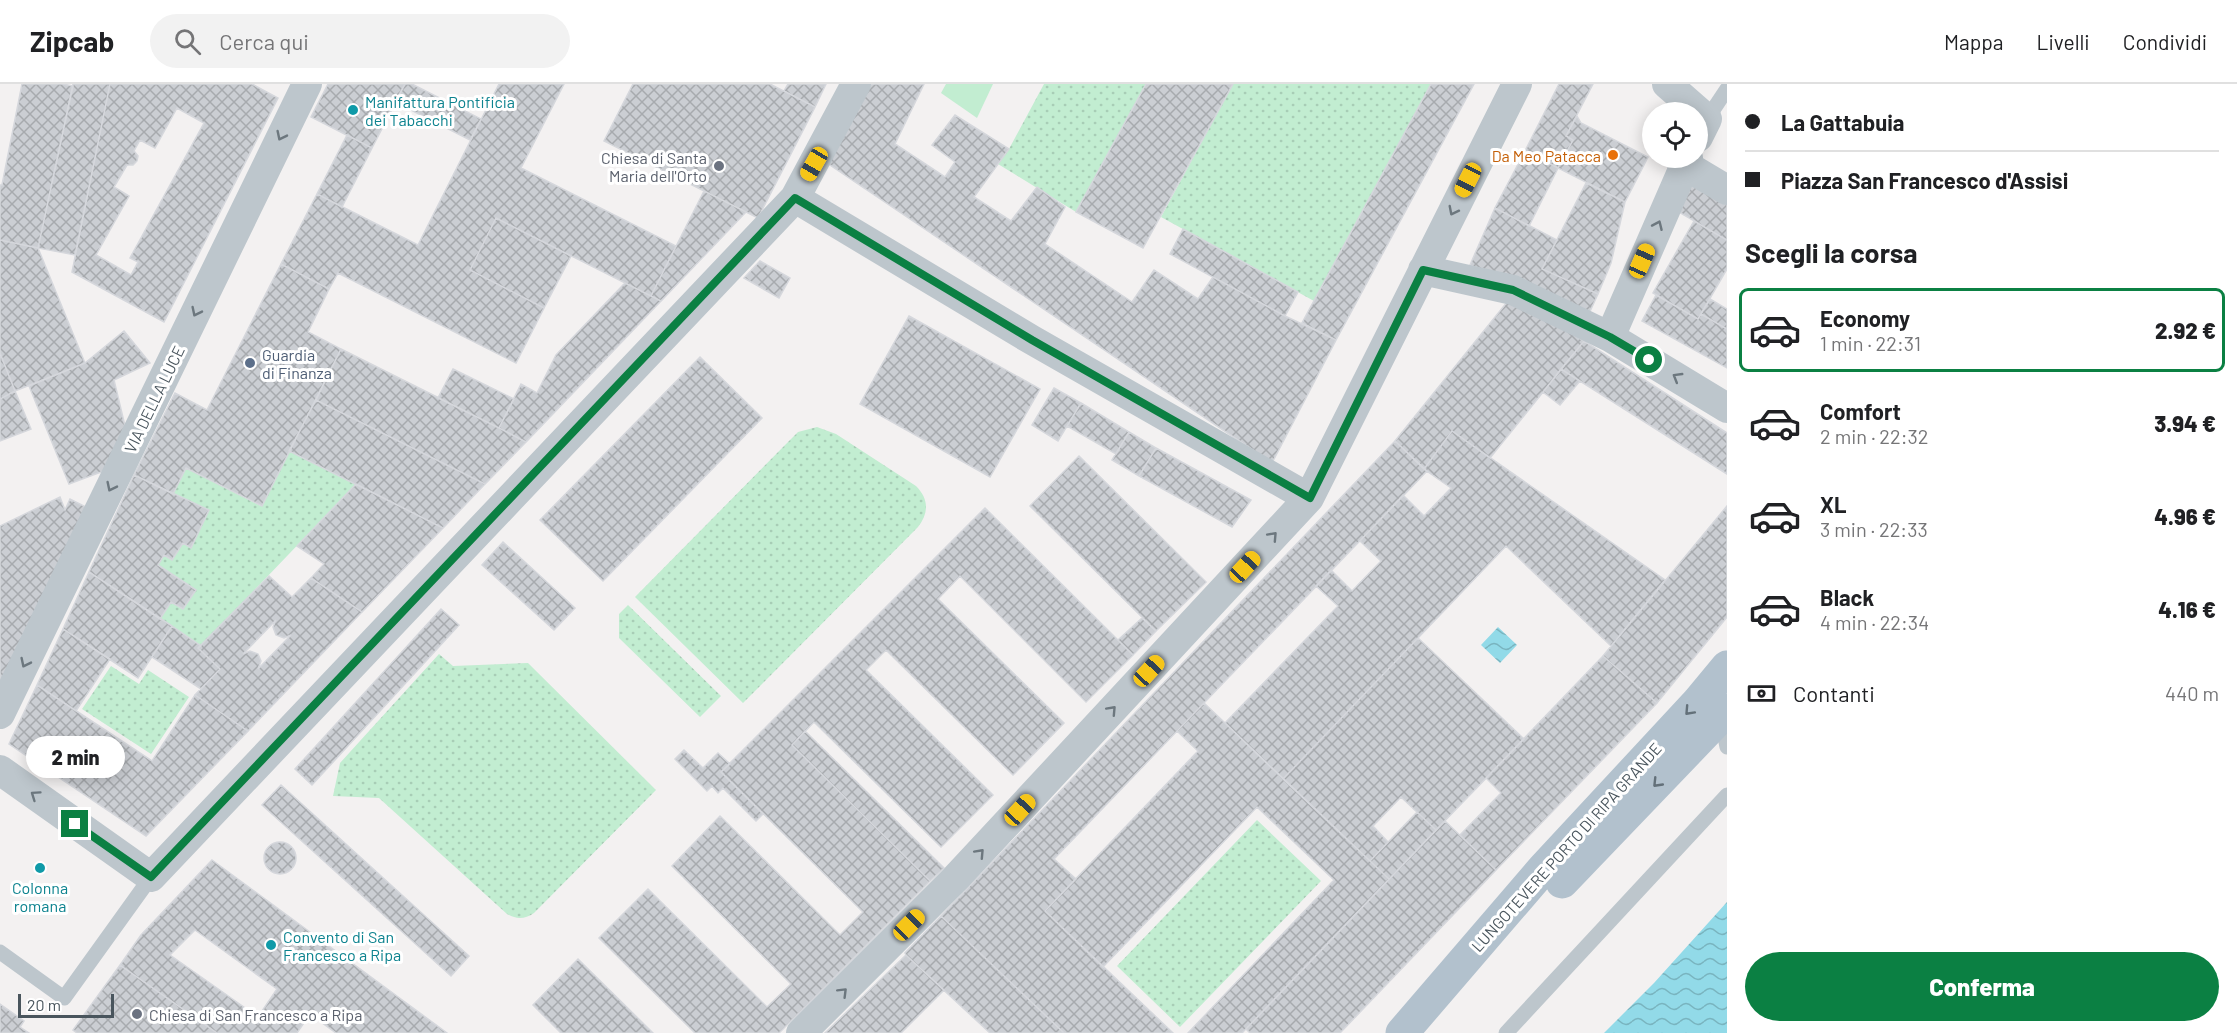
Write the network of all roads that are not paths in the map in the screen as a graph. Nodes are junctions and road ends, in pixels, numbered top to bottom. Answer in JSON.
{"nodes":[{"id":1,"x":307,"y":84,"type":"edge"},
{"id":2,"x":856,"y":84,"type":"edge"},
{"id":3,"x":1517,"y":84,"type":"edge"},
{"id":4,"x":1667,"y":84,"type":"edge"},
{"id":5,"x":1727,"y":89,"type":"edge"},
{"id":6,"x":1681,"y":102,"type":"edge"},
{"id":7,"x":1708,"y":119,"type":"edge"},
{"id":8,"x":1684,"y":168,"type":"edge"},
{"id":9,"x":1697,"y":168,"type":"edge"},
{"id":10,"x":1727,"y":190,"type":"edge"},
{"id":11,"x":795,"y":198,"type":"junction"},
{"id":12,"x":1423,"y":270,"type":"junction"},
{"id":13,"x":1610,"y":337,"type":"junction"},
{"id":14,"x":1727,"y":408,"type":"edge"},
{"id":15,"x":1310,"y":498,"type":"junction"},
{"id":16,"x":1727,"y":667,"type":"edge"},
{"id":17,"x":0,"y":714,"type":"edge"},
{"id":18,"x":1725,"y":725,"type":"edge"},
{"id":19,"x":0,"y":770,"type":"edge"},
{"id":20,"x":1727,"y":795,"type":"edge"},
{"id":21,"x":151,"y":877,"type":"junction"},
{"id":22,"x":0,"y":952,"type":"edge"},
{"id":23,"x":1404,"y":1031,"type":"edge"},
{"id":24,"x":801,"y":1033,"type":"edge"},
{"id":25,"x":1506,"y":1033,"type":"edge"}],
"edges":[{"from":1,"to":17,"type":"street","name":"VIA DELLA LUCE","one_way":true},
{"from":2,"to":11,"type":"street"},
{"from":3,"to":12,"type":"street","one_way":true},
{"from":4,"to":6,"type":"street"},
{"from":5,"to":7,"type":"lane"},
{"from":13,"to":8,"type":"street","one_way":true},
{"from":9,"to":10,"type":"street"},
{"from":11,"to":15,"type":"street"},
{"from":11,"to":21,"type":"street"},
{"from":12,"to":13,"type":"street"},
{"from":12,"to":15,"type":"street"},
{"from":14,"to":13,"type":"street","one_way":true},
{"from":24,"to":15,"type":"street","one_way":true},
{"from":16,"to":23,"type":"main road","name":"LUNGOTEVERE PORTO DI RIPA GRANDE","one_way":true},
{"from":18,"to":23,"type":"main road","name":"LUNGOTEVERE PORTO DI RIPA GRANDE","one_way":true},
{"from":21,"to":19,"type":"street","one_way":true},
{"from":20,"to":25,"type":"lane"},
{"from":21,"to":22,"type":"lane"}]}
